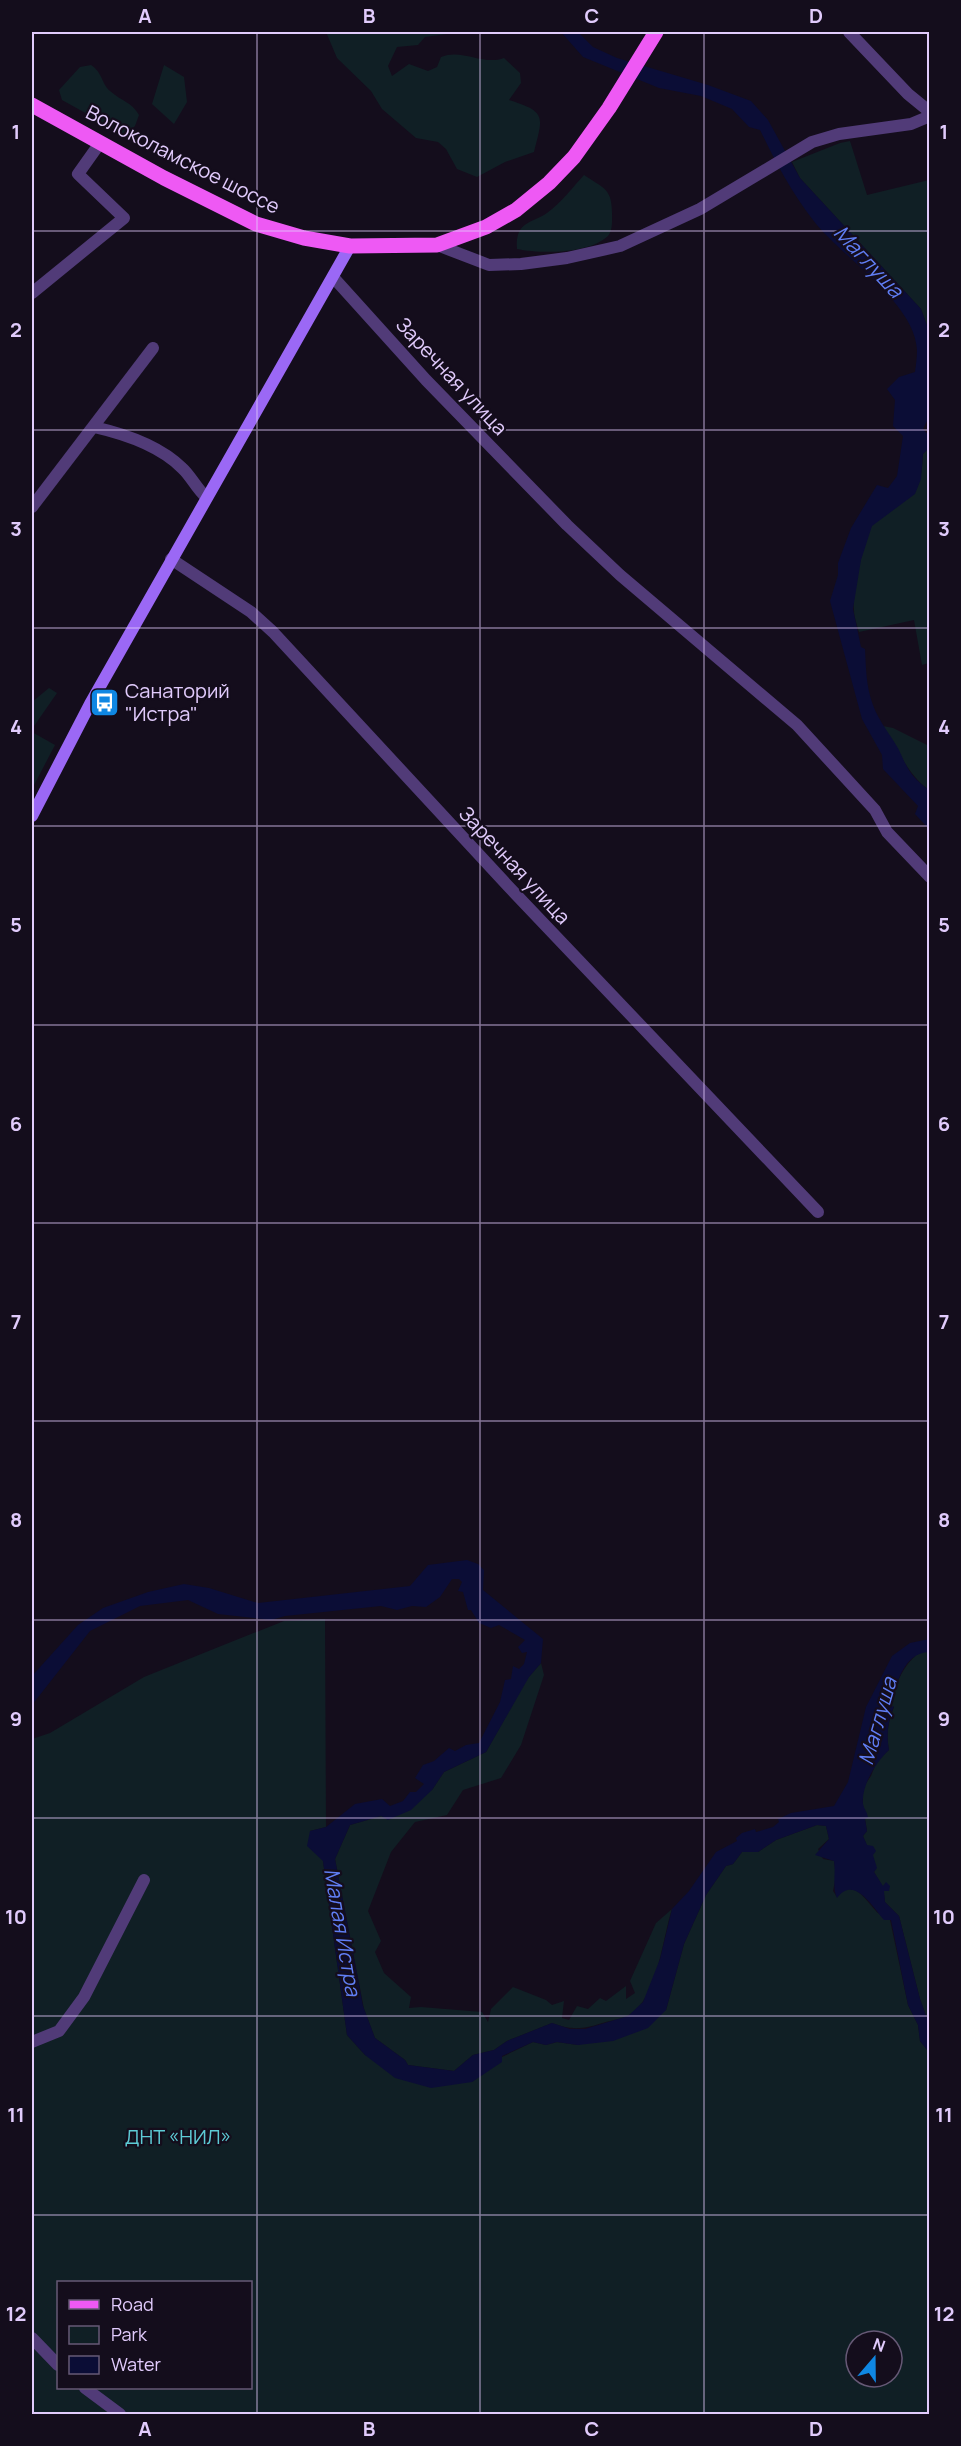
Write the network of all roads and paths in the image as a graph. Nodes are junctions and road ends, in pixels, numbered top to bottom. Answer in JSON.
{"nodes":[{"id":1,"x":656,"y":32,"type":"edge"},
{"id":2,"x":849,"y":32,"type":"edge"},
{"id":3,"x":32,"y":105,"type":"edge"},
{"id":4,"x":930,"y":114,"type":"edge"},
{"id":5,"x":100,"y":143,"type":"junction"},
{"id":6,"x":437,"y":245,"type":"junction"},
{"id":7,"x":350,"y":246,"type":"junction"},
{"id":8,"x":333,"y":277,"type":"junction"},
{"id":9,"x":32,"y":293,"type":"edge"},
{"id":10,"x":153,"y":348,"type":"dead end"},
{"id":11,"x":94,"y":427,"type":"junction"},
{"id":12,"x":206,"y":497,"type":"junction"},
{"id":13,"x":32,"y":507,"type":"edge"},
{"id":14,"x":171,"y":559,"type":"junction"},
{"id":15,"x":32,"y":816,"type":"edge"},
{"id":16,"x":930,"y":877,"type":"edge"},
{"id":17,"x":818,"y":1212,"type":"dead end"},
{"id":18,"x":144,"y":1880,"type":"dead end"},
{"id":19,"x":32,"y":2042,"type":"edge"},
{"id":20,"x":32,"y":2338,"type":"edge"},
{"id":21,"x":57,"y":2364,"type":"edge"},
{"id":22,"x":86,"y":2389,"type":"edge"},
{"id":23,"x":120,"y":2415,"type":"edge"}],
"edges":[{"from":1,"to":6,"type":"main road","name":"Волоколамское шоссе"},
{"from":2,"to":4,"type":"street"},
{"from":3,"to":5,"type":"main road","name":"Волоколамское шоссе"},
{"from":4,"to":6,"type":"street"},
{"from":5,"to":7,"type":"main road","name":"Волоколамское шоссе"},
{"from":5,"to":9,"type":"street"},
{"from":6,"to":7,"type":"main road","name":"Волоколамское шоссе"},
{"from":7,"to":8,"type":"main road"},
{"from":8,"to":12,"type":"main road"},
{"from":8,"to":16,"type":"street","name":"Заречная улица"},
{"from":10,"to":11,"type":"street"},
{"from":11,"to":12,"type":"street"},
{"from":11,"to":13,"type":"street"},
{"from":12,"to":14,"type":"main road"},
{"from":14,"to":15,"type":"main road"},
{"from":14,"to":17,"type":"street","name":"Заречная улица"},
{"from":18,"to":19,"type":"street"},
{"from":20,"to":21,"type":"street"},
{"from":22,"to":23,"type":"street"}]}
